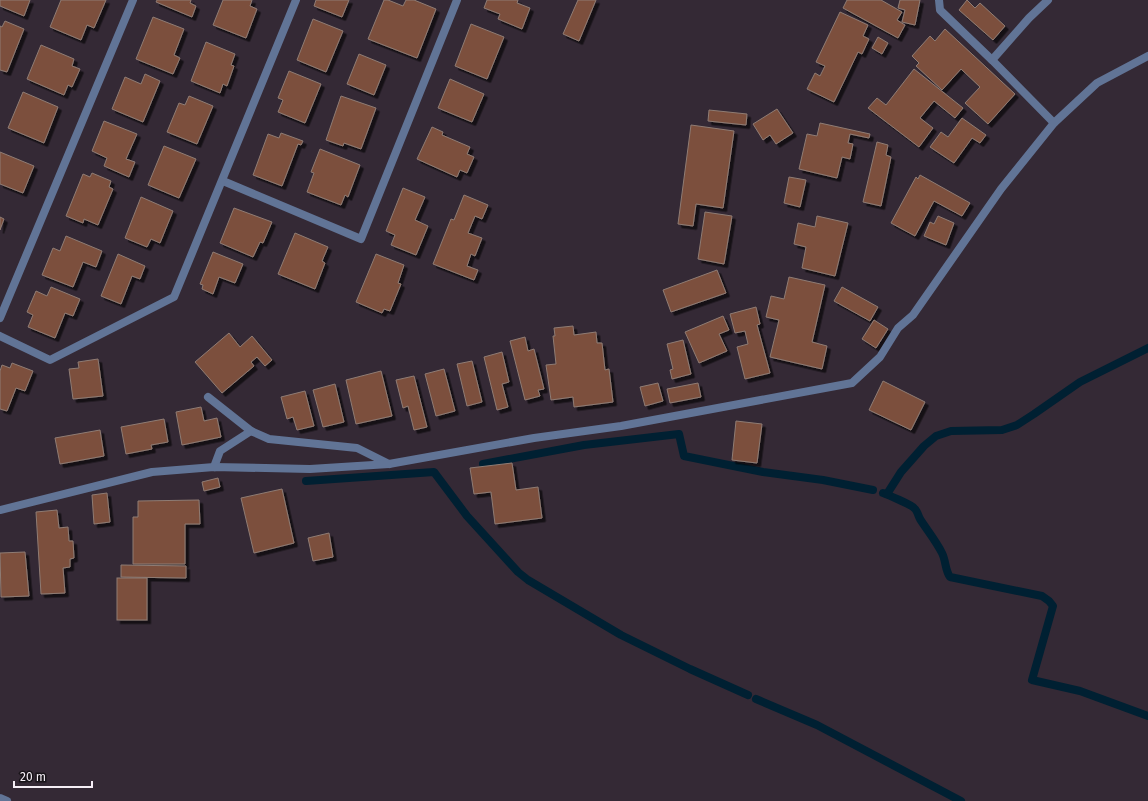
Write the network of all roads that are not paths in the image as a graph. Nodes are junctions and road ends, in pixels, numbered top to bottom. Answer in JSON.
{"nodes":[{"id":1,"x":133,"y":0,"type":"edge"},
{"id":2,"x":296,"y":0,"type":"edge"},
{"id":3,"x":457,"y":0,"type":"edge"},
{"id":4,"x":940,"y":0,"type":"edge"},
{"id":5,"x":1048,"y":0,"type":"edge"},
{"id":6,"x":1148,"y":56,"type":"edge"},
{"id":7,"x":992,"y":60,"type":"junction"},
{"id":8,"x":1054,"y":123,"type":"junction"},
{"id":9,"x":223,"y":181,"type":"junction"},
{"id":10,"x":0,"y":318,"type":"edge"},
{"id":11,"x":0,"y":336,"type":"edge"},
{"id":12,"x":208,"y":397,"type":"dead end"},
{"id":13,"x":251,"y":431,"type":"junction"},
{"id":14,"x":389,"y":464,"type":"junction"},
{"id":15,"x":214,"y":467,"type":"junction"},
{"id":16,"x":0,"y":510,"type":"edge"},
{"id":17,"x":0,"y":798,"type":"edge"},
{"id":18,"x":7,"y":801,"type":"edge"}],
"edges":[{"from":1,"to":10,"type":"street"},
{"from":2,"to":9,"type":"street"},
{"from":3,"to":9,"type":"street"},
{"from":4,"to":7,"type":"street"},
{"from":5,"to":7,"type":"street"},
{"from":6,"to":8,"type":"street"},
{"from":7,"to":8,"type":"street"},
{"from":8,"to":14,"type":"street"},
{"from":9,"to":11,"type":"street"},
{"from":12,"to":13,"type":"street"},
{"from":13,"to":14,"type":"street"},
{"from":13,"to":15,"type":"street"},
{"from":14,"to":15,"type":"street"},
{"from":15,"to":16,"type":"street"},
{"from":17,"to":18,"type":"street"}]}
